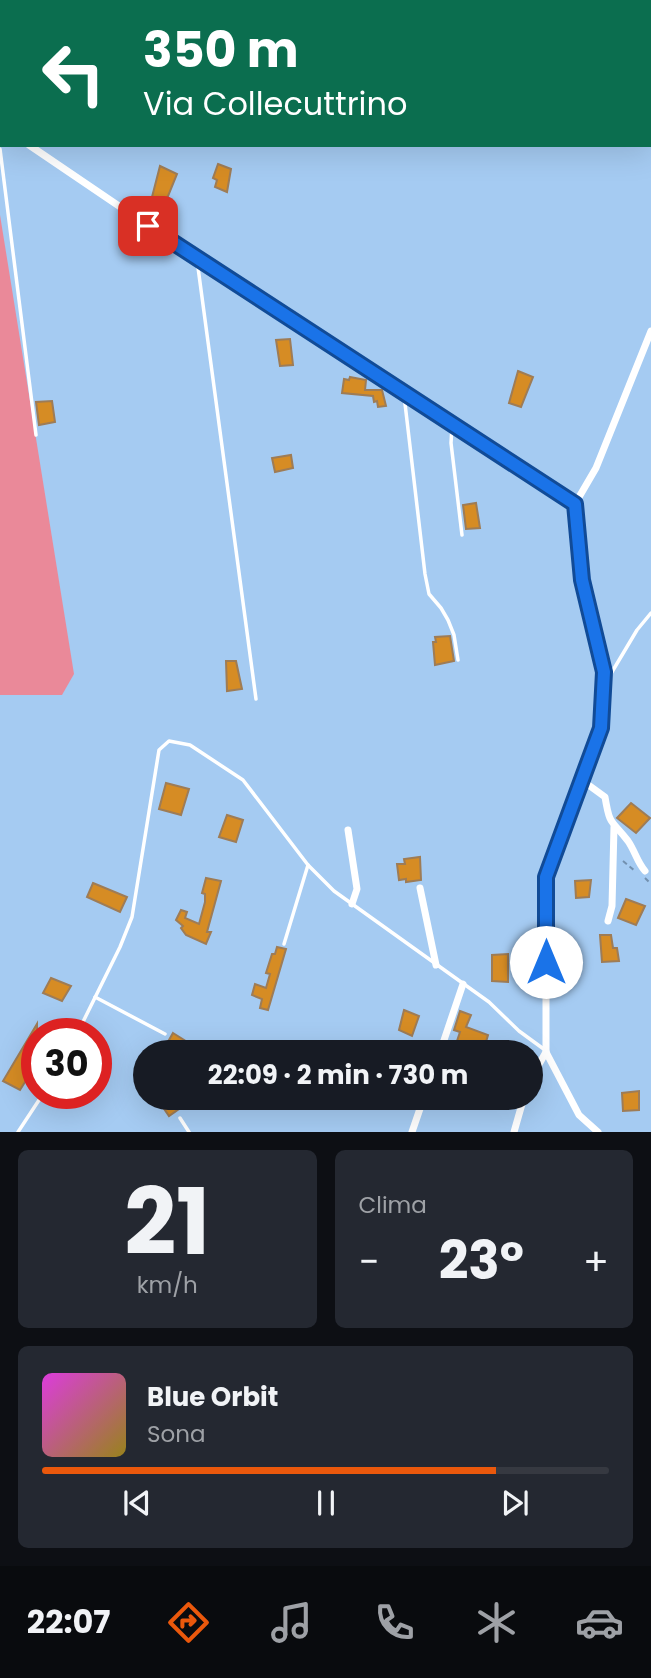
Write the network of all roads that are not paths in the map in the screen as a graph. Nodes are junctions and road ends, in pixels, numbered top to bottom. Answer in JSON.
{"nodes":[{"id":1,"x":32,"y":147,"type":"edge"},
{"id":2,"x":0,"y":149,"type":"edge"},
{"id":3,"x":197,"y":259,"type":"junction"},
{"id":4,"x":651,"y":331,"type":"edge"},
{"id":5,"x":404,"y":393,"type":"junction"},
{"id":6,"x":452,"y":424,"type":"junction"},
{"id":7,"x":36,"y":435,"type":"dead end"},
{"id":8,"x":575,"y":504,"type":"junction"},
{"id":9,"x":462,"y":535,"type":"dead end"},
{"id":10,"x":651,"y":612,"type":"edge"},
{"id":11,"x":458,"y":660,"type":"dead end"},
{"id":12,"x":603,"y":687,"type":"junction"},
{"id":13,"x":256,"y":699,"type":"dead end"},
{"id":14,"x":583,"y":781,"type":"junction"},
{"id":15,"x":614,"y":827,"type":"junction"},
{"id":16,"x":348,"y":830,"type":"dead end"},
{"id":17,"x":308,"y":865,"type":"junction"},
{"id":18,"x":645,"y":871,"type":"dead end"},
{"id":19,"x":420,"y":888,"type":"dead end"},
{"id":20,"x":352,"y":904,"type":"junction"},
{"id":21,"x":608,"y":921,"type":"dead end"},
{"id":22,"x":284,"y":944,"type":"dead end"},
{"id":23,"x":436,"y":965,"type":"junction"},
{"id":24,"x":463,"y":984,"type":"junction"},
{"id":25,"x":95,"y":997,"type":"junction"},
{"id":26,"x":84,"y":1018,"type":"edge"},
{"id":27,"x":166,"y":1034,"type":"dead end"},
{"id":28,"x":444,"y":1040,"type":"edge"},
{"id":29,"x":546,"y":1052,"type":"junction"},
{"id":30,"x":543,"y":1057,"type":"edge"},
{"id":31,"x":33,"y":1109,"type":"edge"},
{"id":32,"x":420,"y":1110,"type":"edge"},
{"id":33,"x":520,"y":1110,"type":"edge"},
{"id":34,"x":180,"y":1118,"type":"dead end"},
{"id":35,"x":18,"y":1132,"type":"edge"},
{"id":36,"x":189,"y":1132,"type":"edge"},
{"id":37,"x":412,"y":1132,"type":"edge"},
{"id":38,"x":513,"y":1132,"type":"edge"},
{"id":39,"x":598,"y":1132,"type":"edge"}],
"edges":[{"from":1,"to":3,"type":"street"},
{"from":2,"to":7,"type":"lane"},
{"from":3,"to":5,"type":"street"},
{"from":3,"to":13,"type":"lane"},
{"from":4,"to":8,"type":"street"},
{"from":5,"to":6,"type":"street"},
{"from":5,"to":11,"type":"lane"},
{"from":6,"to":8,"type":"street"},
{"from":6,"to":9,"type":"lane"},
{"from":8,"to":12,"type":"street"},
{"from":10,"to":12,"type":"lane"},
{"from":12,"to":14,"type":"street"},
{"from":14,"to":15,"type":"street"},
{"from":14,"to":29,"type":"street"},
{"from":15,"to":18,"type":"street"},
{"from":15,"to":21,"type":"street"},
{"from":16,"to":20,"type":"street"},
{"from":17,"to":20,"type":"lane"},
{"from":17,"to":22,"type":"lane"},
{"from":17,"to":25,"type":"lane"},
{"from":19,"to":23,"type":"street"},
{"from":20,"to":23,"type":"lane"},
{"from":23,"to":24,"type":"lane"},
{"from":24,"to":28,"type":"street"},
{"from":24,"to":29,"type":"lane"},
{"from":25,"to":26,"type":"lane"},
{"from":25,"to":27,"type":"lane"},
{"from":29,"to":30,"type":"street"},
{"from":29,"to":39,"type":"street"},
{"from":31,"to":35,"type":"lane"},
{"from":32,"to":37,"type":"street"},
{"from":33,"to":38,"type":"street"},
{"from":34,"to":36,"type":"lane"}]}
